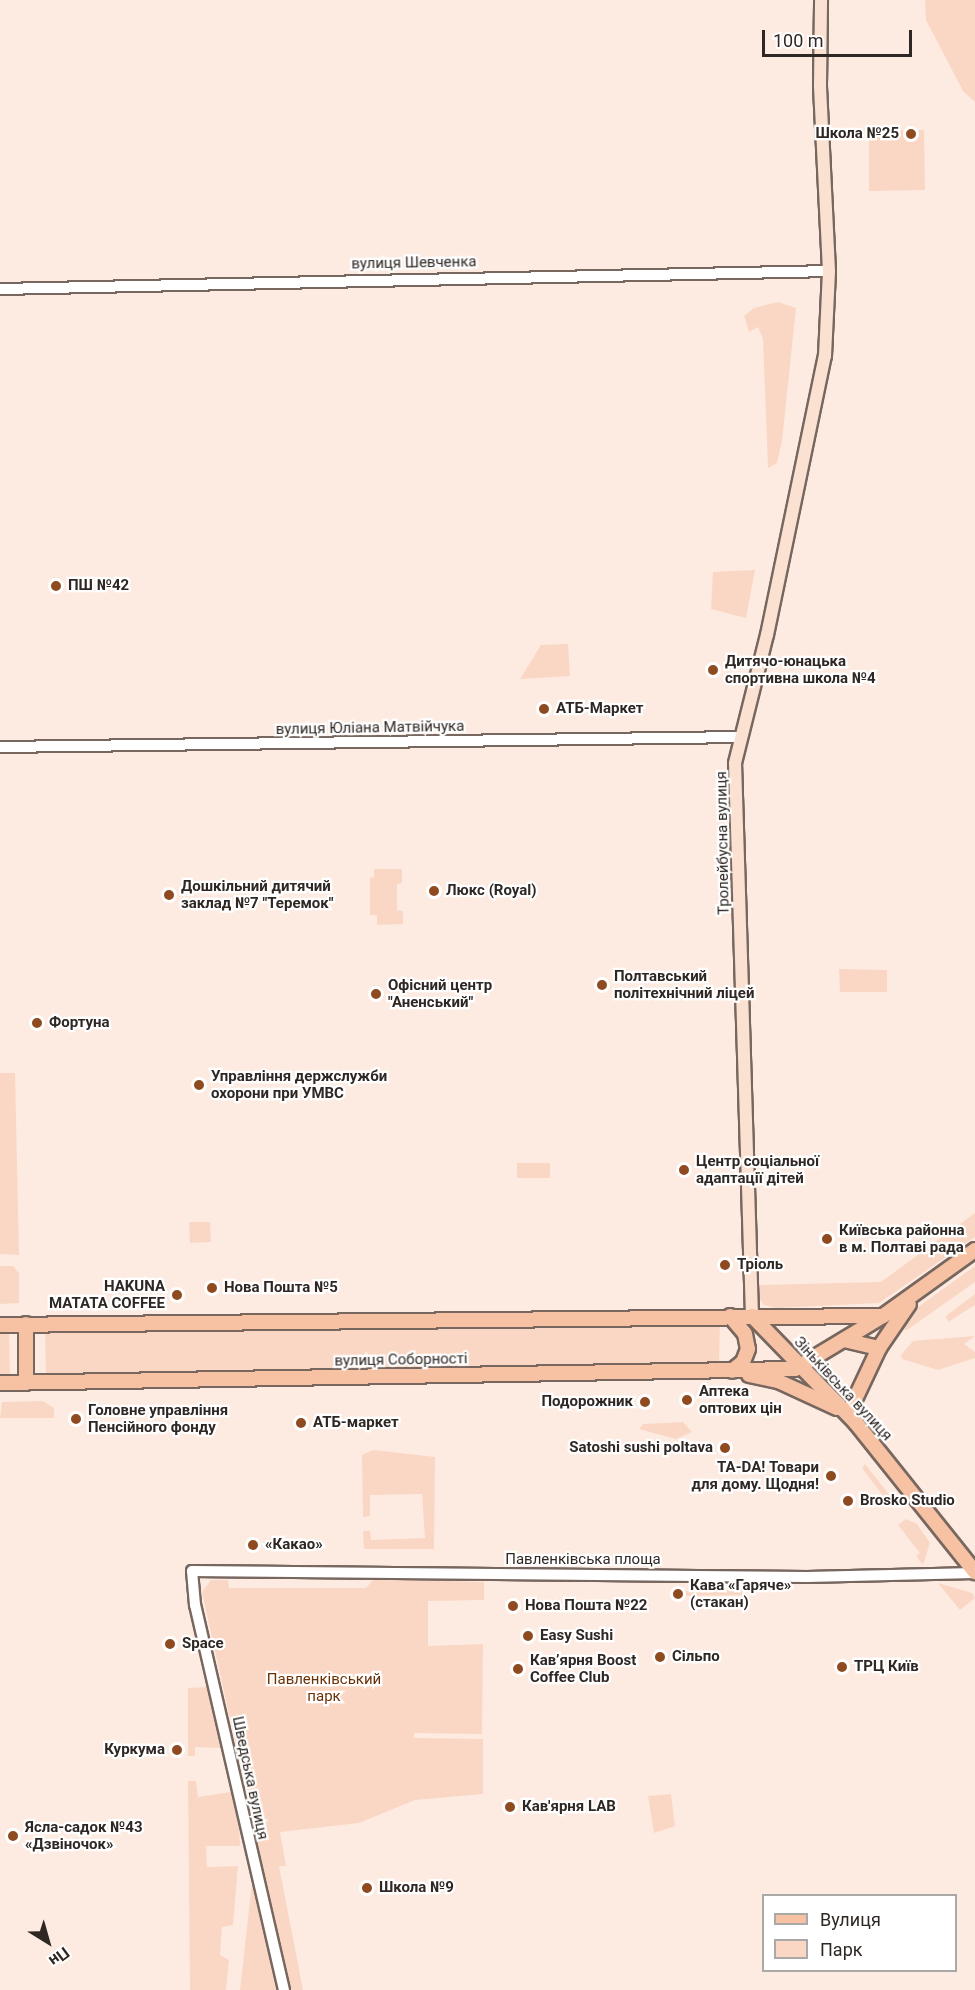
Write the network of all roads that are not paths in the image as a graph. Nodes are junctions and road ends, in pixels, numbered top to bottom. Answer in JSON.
{"nodes":[{"id":1,"x":821,"y":0,"type":"edge"},
{"id":2,"x":829,"y":271,"type":"junction"},
{"id":3,"x":0,"y":289,"type":"edge"},
{"id":4,"x":741,"y":737,"type":"junction"},
{"id":5,"x":0,"y":747,"type":"edge"},
{"id":6,"x":975,"y":1250,"type":"edge"},
{"id":7,"x":924,"y":1287,"type":"junction"},
{"id":8,"x":730,"y":1316,"type":"junction"},
{"id":9,"x":752,"y":1316,"type":"junction"},
{"id":10,"x":883,"y":1316,"type":"junction"},
{"id":11,"x":26,"y":1324,"type":"junction"},
{"id":12,"x":0,"y":1325,"type":"edge"},
{"id":13,"x":844,"y":1340,"type":"junction"},
{"id":14,"x":879,"y":1348,"type":"junction"},
{"id":15,"x":801,"y":1366,"type":"junction"},
{"id":16,"x":732,"y":1371,"type":"junction"},
{"id":17,"x":0,"y":1383,"type":"edge"},
{"id":18,"x":26,"y":1383,"type":"junction"},
{"id":19,"x":848,"y":1414,"type":"junction"},
{"id":20,"x":192,"y":1571,"type":"joint"},
{"id":21,"x":975,"y":1572,"type":"edge"},
{"id":22,"x":284,"y":1990,"type":"edge"}],
"edges":[{"from":1,"to":2,"type":"main road","name":"Тролейбусна вулиця"},
{"from":2,"to":3,"type":"street","name":"вулиця Шевченка"},
{"from":2,"to":4,"type":"main road","name":"Тролейбусна вулиця"},
{"from":4,"to":5,"type":"street","name":"вулиця Юліана Матвійчука"},
{"from":4,"to":9,"type":"main road","name":"Тролейбусна вулиця"},
{"from":6,"to":7,"type":"main road"},
{"from":7,"to":10,"type":"main road"},
{"from":7,"to":14,"type":"main road"},
{"from":8,"to":9,"type":"main road"},
{"from":8,"to":11,"type":"main road"},
{"from":8,"to":16,"type":"main road"},
{"from":9,"to":10,"type":"main road"},
{"from":9,"to":15,"type":"main road","name":"Зіньківська вулиця"},
{"from":10,"to":13,"type":"main road"},
{"from":11,"to":12,"type":"main road"},
{"from":11,"to":18,"type":"main road"},
{"from":13,"to":14,"type":"main road"},
{"from":13,"to":15,"type":"main road"},
{"from":14,"to":19,"type":"main road"},
{"from":15,"to":16,"type":"main road","name":"вулиця Соборності"},
{"from":15,"to":19,"type":"main road","name":"Зіньківська вулиця"},
{"from":16,"to":18,"type":"main road","name":"вулиця Соборності"},
{"from":16,"to":19,"type":"main road"},
{"from":17,"to":18,"type":"main road","name":"вулиця Соборності"},
{"from":19,"to":21,"type":"main road","name":"Зіньківська вулиця"},
{"from":20,"to":21,"type":"street","name":"Павленківська площа"},
{"from":20,"to":22,"type":"street","name":"Шведська вулиця"}]}
